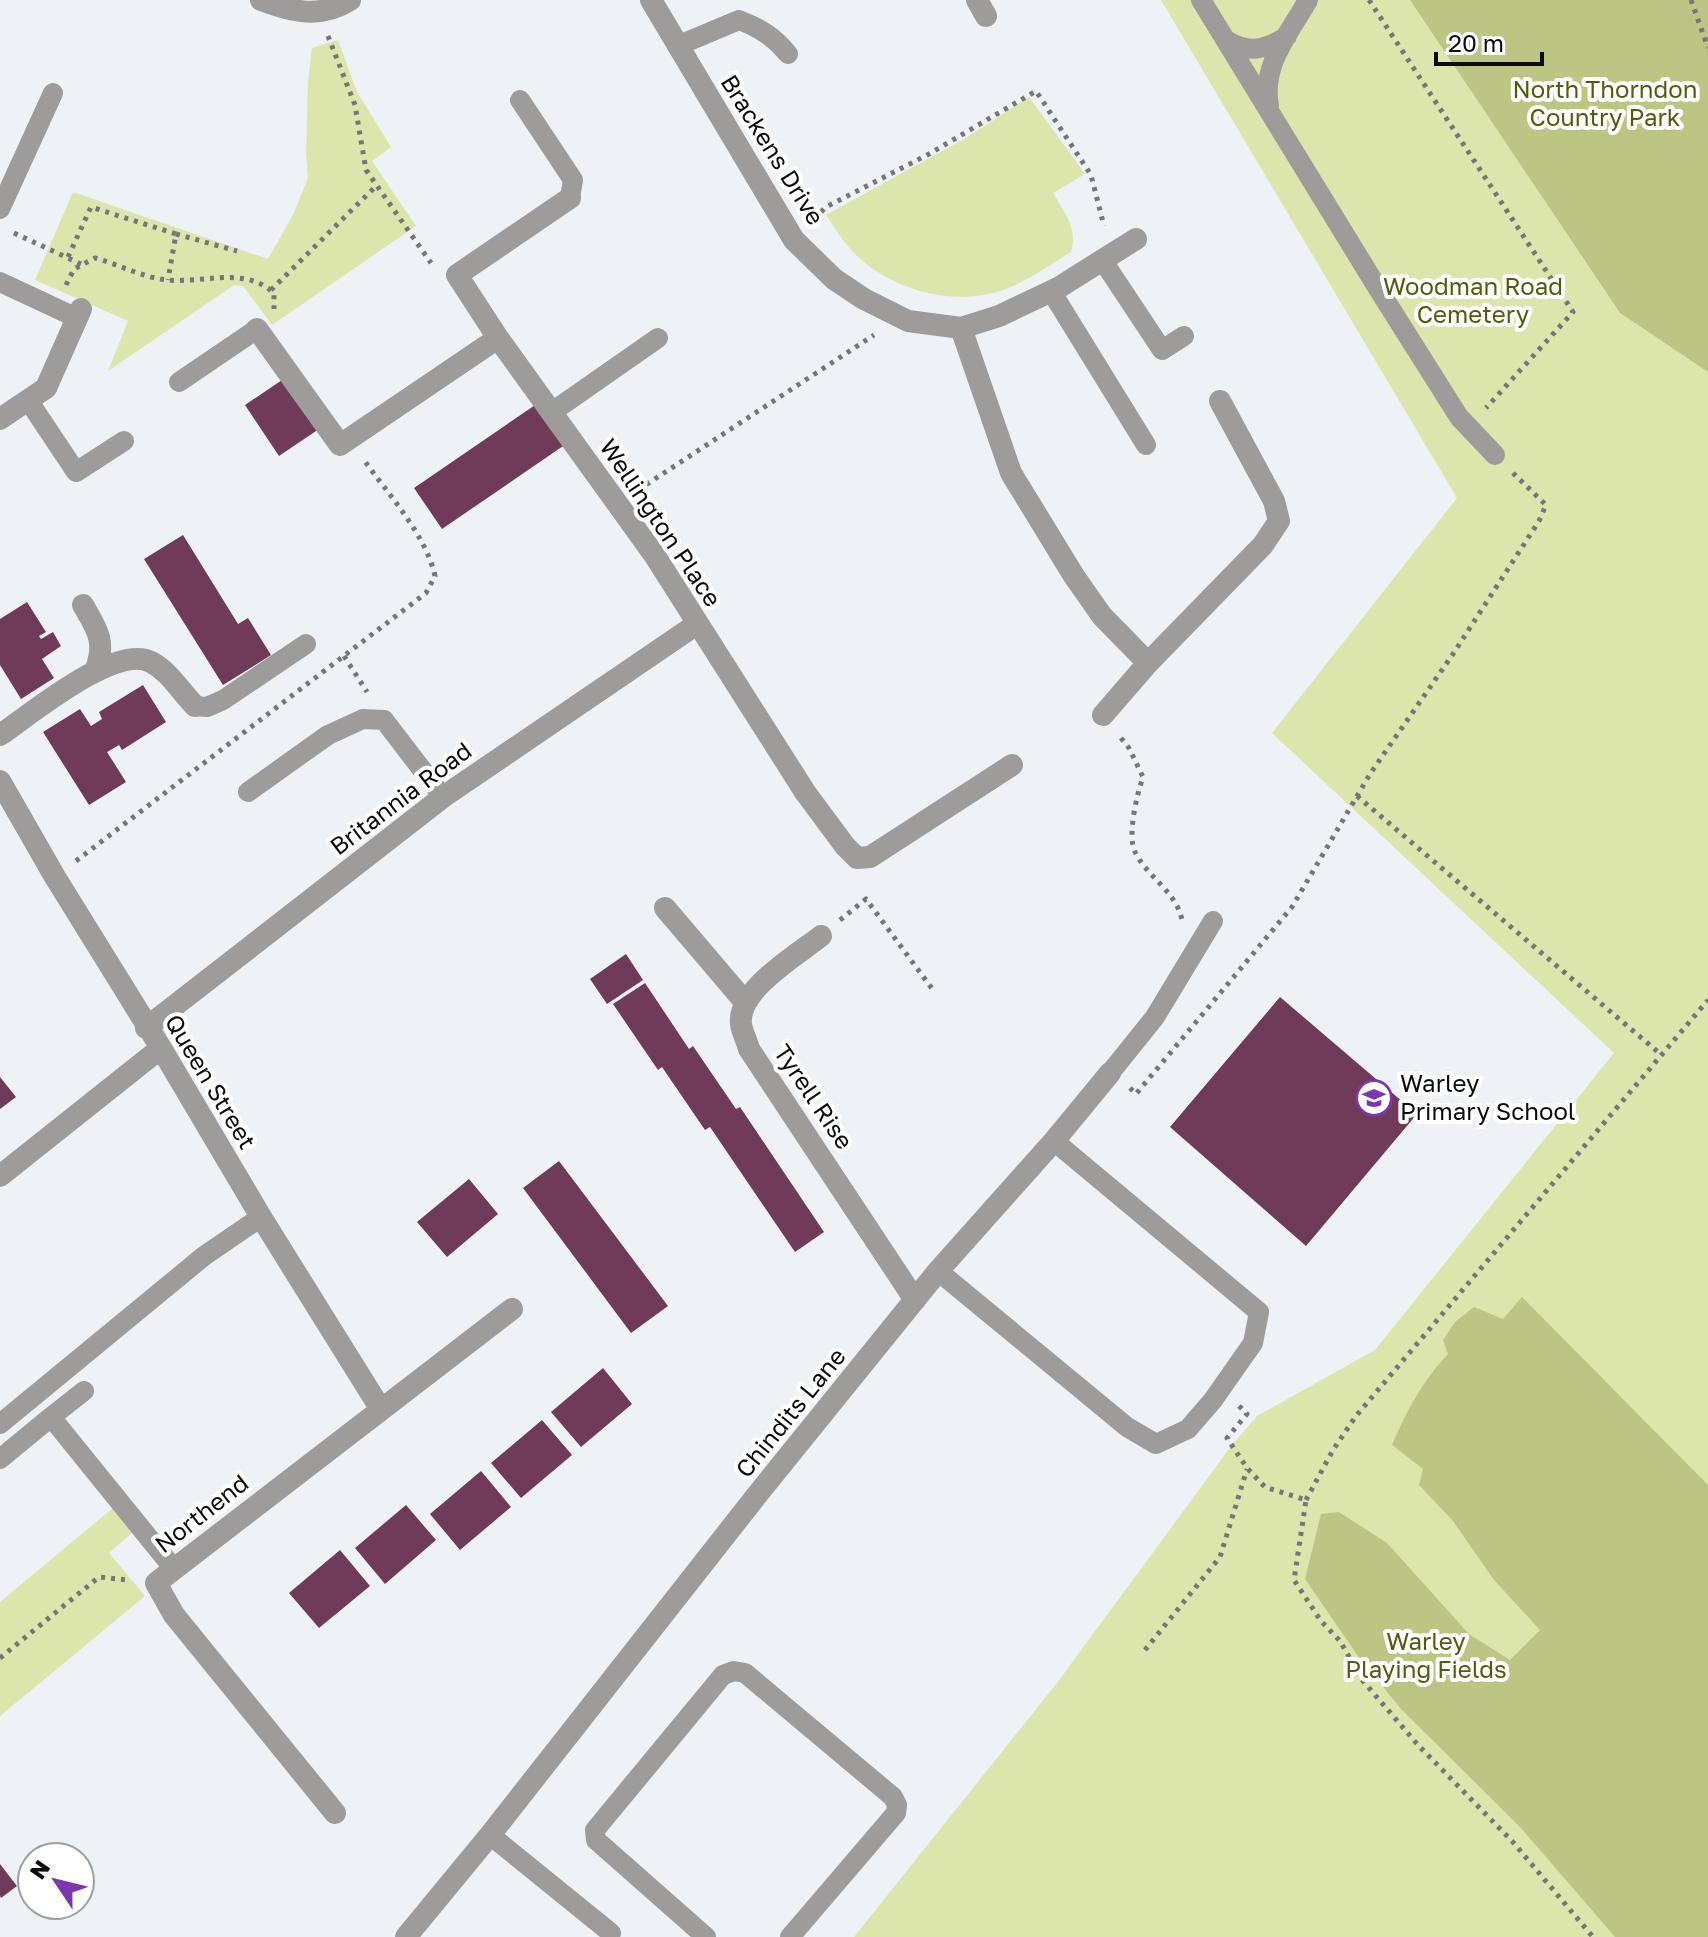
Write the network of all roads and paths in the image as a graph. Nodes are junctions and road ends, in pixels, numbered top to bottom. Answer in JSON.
{"nodes":[{"id":1,"x":263,"y":0,"type":"edge"},
{"id":2,"x":350,"y":0,"type":"edge"},
{"id":3,"x":651,"y":0,"type":"edge"},
{"id":4,"x":1201,"y":0,"type":"edge"},
{"id":5,"x":1308,"y":0,"type":"edge"},
{"id":6,"x":1369,"y":0,"type":"edge"},
{"id":7,"x":1691,"y":0,"type":"edge"},
{"id":8,"x":320,"y":11,"type":"junction"},
{"id":9,"x":1287,"y":36,"type":"junction"},
{"id":10,"x":1225,"y":39,"type":"junction"},
{"id":11,"x":677,"y":46,"type":"junction"},
{"id":12,"x":1708,"y":48,"type":"edge"},
{"id":13,"x":788,"y":54,"type":"dead end"},
{"id":14,"x":53,"y":93,"type":"dead end"},
{"id":15,"x":520,"y":100,"type":"dead end"},
{"id":16,"x":1270,"y":114,"type":"junction"},
{"id":17,"x":376,"y":186,"type":"junction"},
{"id":18,"x":570,"y":198,"type":"joint"},
{"id":19,"x":0,"y":209,"type":"edge"},
{"id":20,"x":0,"y":227,"type":"edge"},
{"id":21,"x":176,"y":234,"type":"junction"},
{"id":22,"x":1136,"y":239,"type":"dead end"},
{"id":23,"x":794,"y":240,"type":"junction"},
{"id":24,"x":237,"y":251,"type":"dead end"},
{"id":25,"x":68,"y":257,"type":"junction"},
{"id":26,"x":1107,"y":258,"type":"junction"},
{"id":27,"x":82,"y":264,"type":"junction"},
{"id":28,"x":457,"y":275,"type":"junction"},
{"id":29,"x":245,"y":279,"type":"dead end"},
{"id":30,"x":168,"y":280,"type":"junction"},
{"id":31,"x":0,"y":282,"type":"edge"},
{"id":32,"x":271,"y":290,"type":"dead end"},
{"id":33,"x":1051,"y":291,"type":"junction"},
{"id":34,"x":79,"y":314,"type":"junction"},
{"id":35,"x":902,"y":317,"type":"junction"},
{"id":36,"x":961,"y":328,"type":"junction"},
{"id":37,"x":257,"y":329,"type":"joint"},
{"id":38,"x":1184,"y":336,"type":"dead end"},
{"id":39,"x":498,"y":338,"type":"junction"},
{"id":40,"x":658,"y":338,"type":"dead end"},
{"id":41,"x":179,"y":382,"type":"dead end"},
{"id":42,"x":28,"y":400,"type":"junction"},
{"id":43,"x":1220,"y":401,"type":"dead end"},
{"id":44,"x":552,"y":412,"type":"junction"},
{"id":45,"x":0,"y":419,"type":"edge"},
{"id":46,"x":1469,"y":426,"type":"junction"},
{"id":47,"x":124,"y":441,"type":"dead end"},
{"id":48,"x":1146,"y":445,"type":"dead end"},
{"id":49,"x":1495,"y":455,"type":"joint"},
{"id":50,"x":617,"y":503,"type":"junction"},
{"id":51,"x":83,"y":605,"type":"dead end"},
{"id":52,"x":697,"y":624,"type":"junction"},
{"id":53,"x":306,"y":644,"type":"dead end"},
{"id":54,"x":1148,"y":663,"type":"junction"},
{"id":55,"x":96,"y":669,"type":"junction"},
{"id":56,"x":195,"y":706,"type":"joint"},
{"id":57,"x":1103,"y":715,"type":"joint"},
{"id":58,"x":0,"y":735,"type":"edge"},
{"id":59,"x":1012,"y":765,"type":"dead end"},
{"id":60,"x":0,"y":781,"type":"edge"},
{"id":61,"x":248,"y":792,"type":"dead end"},
{"id":62,"x":1357,"y":796,"type":"junction"},
{"id":63,"x":443,"y":797,"type":"junction"},
{"id":64,"x":665,"y":908,"type":"dead end"},
{"id":65,"x":1213,"y":921,"type":"dead end"},
{"id":66,"x":821,"y":936,"type":"joint"},
{"id":67,"x":1189,"y":959,"type":"junction"},
{"id":68,"x":933,"y":990,"type":"dead end"},
{"id":69,"x":1708,"y":1000,"type":"edge"},
{"id":70,"x":745,"y":1002,"type":"junction"},
{"id":71,"x":146,"y":1028,"type":"junction"},
{"id":72,"x":161,"y":1048,"type":"junction"},
{"id":73,"x":1658,"y":1052,"type":"dead end"},
{"id":74,"x":1110,"y":1073,"type":"junction"},
{"id":75,"x":1054,"y":1141,"type":"junction"},
{"id":76,"x":0,"y":1176,"type":"edge"},
{"id":77,"x":261,"y":1217,"type":"junction"},
{"id":78,"x":938,"y":1271,"type":"junction"},
{"id":79,"x":915,"y":1300,"type":"junction"},
{"id":80,"x":512,"y":1309,"type":"dead end"},
{"id":81,"x":1221,"y":1389,"type":"junction"},
{"id":82,"x":84,"y":1391,"type":"dead end"},
{"id":83,"x":380,"y":1408,"type":"junction"},
{"id":84,"x":51,"y":1417,"type":"junction"},
{"id":85,"x":0,"y":1424,"type":"edge"},
{"id":86,"x":0,"y":1459,"type":"edge"},
{"id":87,"x":1247,"y":1468,"type":"junction"},
{"id":88,"x":1306,"y":1500,"type":"junction"},
{"id":89,"x":165,"y":1576,"type":"junction"},
{"id":90,"x":1145,"y":1650,"type":"dead end"},
{"id":91,"x":0,"y":1658,"type":"edge"},
{"id":92,"x":335,"y":1813,"type":"dead end"},
{"id":93,"x":490,"y":1835,"type":"junction"},
{"id":94,"x":611,"y":1933,"type":"dead end"},
{"id":95,"x":406,"y":1937,"type":"edge"},
{"id":96,"x":706,"y":1937,"type":"edge"},
{"id":97,"x":790,"y":1937,"type":"edge"},
{"id":98,"x":1593,"y":1937,"type":"edge"}],
"edges":[{"from":1,"to":8,"type":"street"},
{"from":2,"to":8,"type":"street"},
{"from":3,"to":11,"type":"street","name":"Brackens Drive"},
{"from":4,"to":10,"type":"lane"},
{"from":5,"to":9,"type":"lane"},
{"from":6,"to":46,"type":"path"},
{"from":7,"to":12,"type":"path"},
{"from":8,"to":17,"type":"path"},
{"from":9,"to":10,"type":"lane"},
{"from":9,"to":16,"type":"lane"},
{"from":10,"to":16,"type":"lane"},
{"from":11,"to":13,"type":"lane"},
{"from":11,"to":23,"type":"street","name":"Brackens Drive"},
{"from":14,"to":19,"type":"lane"},
{"from":15,"to":18,"type":"lane"},
{"from":16,"to":46,"type":"lane"},
{"from":17,"to":28,"type":"path"},
{"from":17,"to":32,"type":"path"},
{"from":18,"to":28,"type":"street"},
{"from":20,"to":25,"type":"path"},
{"from":21,"to":24,"type":"path"},
{"from":21,"to":25,"type":"path"},
{"from":21,"to":30,"type":"path"},
{"from":22,"to":26,"type":"street","name":"Brackens Drive"},
{"from":23,"to":26,"type":"path"},
{"from":23,"to":35,"type":"street","name":"Brackens Drive"},
{"from":25,"to":27,"type":"path"},
{"from":26,"to":33,"type":"street","name":"Brackens Drive"},
{"from":26,"to":38,"type":"lane"},
{"from":27,"to":30,"type":"path"},
{"from":27,"to":34,"type":"path"},
{"from":28,"to":39,"type":"street","name":"Wellington Place"},
{"from":29,"to":30,"type":"path"},
{"from":31,"to":34,"type":"lane"},
{"from":33,"to":36,"type":"street","name":"Brackens Drive"},
{"from":33,"to":48,"type":"lane"},
{"from":34,"to":42,"type":"street"},
{"from":35,"to":36,"type":"street","name":"Brackens Drive"},
{"from":35,"to":50,"type":"path"},
{"from":36,"to":54,"type":"street"},
{"from":37,"to":39,"type":"street"},
{"from":37,"to":41,"type":"lane"},
{"from":39,"to":44,"type":"street","name":"Wellington Place"},
{"from":40,"to":44,"type":"lane"},
{"from":42,"to":45,"type":"street"},
{"from":42,"to":47,"type":"lane"},
{"from":43,"to":54,"type":"street"},
{"from":44,"to":50,"type":"street","name":"Wellington Place"},
{"from":46,"to":49,"type":"lane"},
{"from":49,"to":62,"type":"path"},
{"from":50,"to":52,"type":"street","name":"Wellington Place"},
{"from":51,"to":55,"type":"street"},
{"from":52,"to":59,"type":"street","name":"Wellington Place"},
{"from":52,"to":63,"type":"street","name":"Britannia Road"},
{"from":53,"to":56,"type":"lane"},
{"from":54,"to":57,"type":"street"},
{"from":55,"to":56,"type":"street"},
{"from":55,"to":58,"type":"street"},
{"from":57,"to":67,"type":"path"},
{"from":60,"to":71,"type":"street","name":"Queen Street"},
{"from":61,"to":63,"type":"lane"},
{"from":62,"to":73,"type":"path"},
{"from":62,"to":74,"type":"path"},
{"from":63,"to":71,"type":"street","name":"Britannia Road"},
{"from":64,"to":70,"type":"street"},
{"from":65,"to":67,"type":"lane","name":"Chindits Lane"},
{"from":66,"to":68,"type":"path"},
{"from":66,"to":70,"type":"street"},
{"from":67,"to":74,"type":"lane","name":"Chindits Lane"},
{"from":69,"to":88,"type":"path"},
{"from":70,"to":79,"type":"street","name":"Tyrell Rise"},
{"from":71,"to":72,"type":"street","name":"Queen Street"},
{"from":72,"to":76,"type":"street"},
{"from":72,"to":77,"type":"street","name":"Queen Street"},
{"from":74,"to":75,"type":"street","name":"Chindits Lane"},
{"from":75,"to":78,"type":"street","name":"Chindits Lane"},
{"from":75,"to":81,"type":"lane"},
{"from":77,"to":83,"type":"street","name":"Queen Street"},
{"from":77,"to":85,"type":"lane"},
{"from":78,"to":79,"type":"street","name":"Chindits Lane"},
{"from":78,"to":81,"type":"lane"},
{"from":79,"to":93,"type":"street","name":"Chindits Lane"},
{"from":80,"to":83,"type":"street","name":"Northend"},
{"from":81,"to":87,"type":"path"},
{"from":82,"to":84,"type":"lane"},
{"from":83,"to":89,"type":"street","name":"Northend"},
{"from":84,"to":86,"type":"lane"},
{"from":84,"to":89,"type":"lane"},
{"from":87,"to":88,"type":"path"},
{"from":87,"to":90,"type":"path"},
{"from":88,"to":98,"type":"path"},
{"from":89,"to":91,"type":"path"},
{"from":89,"to":92,"type":"street","name":"Northend"},
{"from":93,"to":94,"type":"lane"},
{"from":93,"to":95,"type":"street","name":"Chindits Lane"},
{"from":96,"to":97,"type":"lane"}]}
